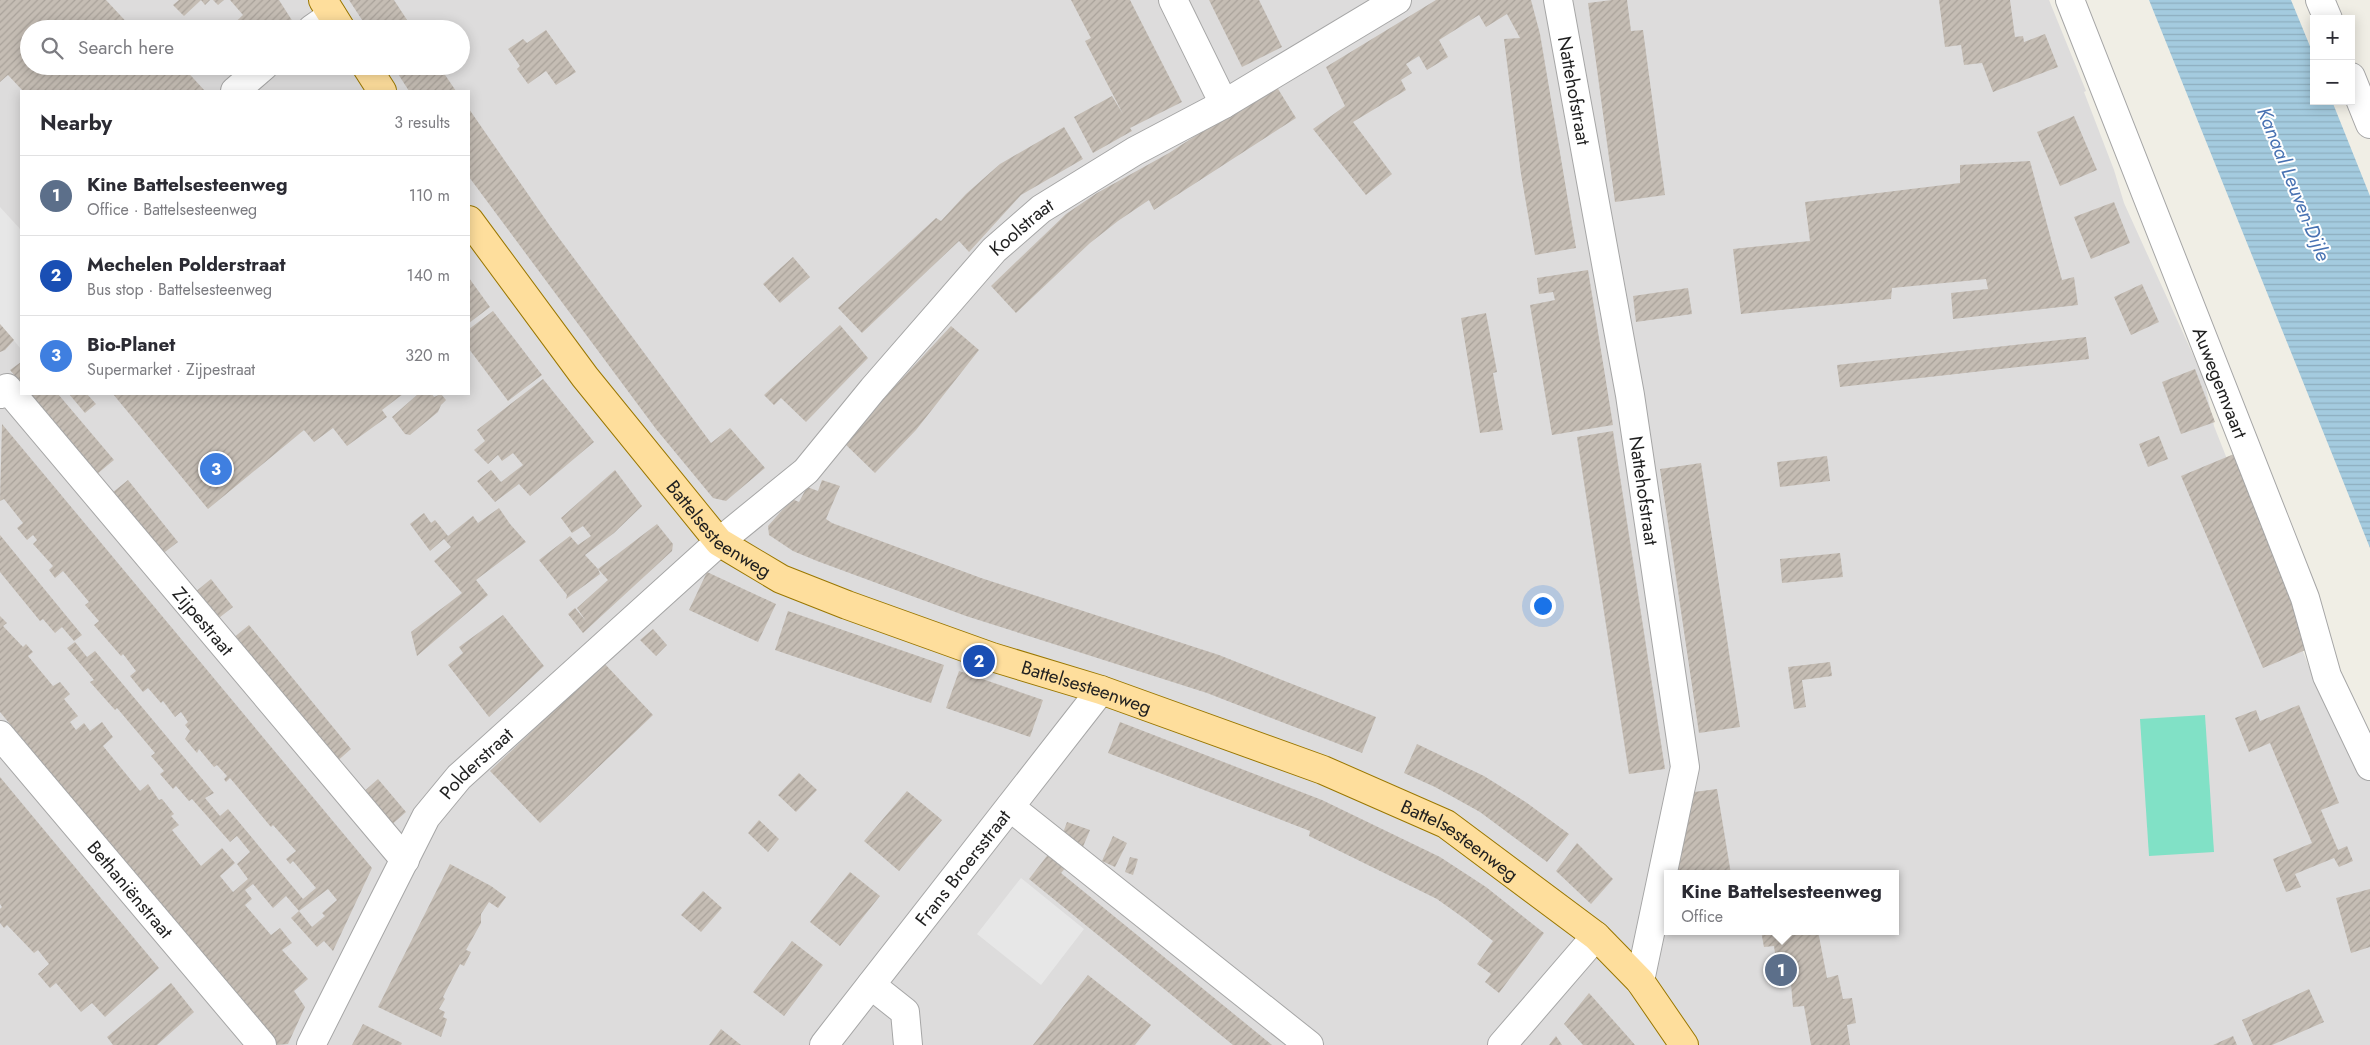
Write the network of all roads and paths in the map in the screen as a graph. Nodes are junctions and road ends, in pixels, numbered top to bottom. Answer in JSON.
{"nodes":[{"id":1,"x":1173,"y":0,"type":"edge"},
{"id":2,"x":1397,"y":0,"type":"edge"},
{"id":3,"x":1558,"y":0,"type":"edge"},
{"id":4,"x":2070,"y":0,"type":"edge"},
{"id":5,"x":2320,"y":0,"type":"edge"},
{"id":6,"x":2326,"y":15,"type":"edge"},
{"id":7,"x":254,"y":75,"type":"edge"},
{"id":8,"x":372,"y":75,"type":"edge"},
{"id":9,"x":2355,"y":88,"type":"edge"},
{"id":10,"x":236,"y":90,"type":"edge"},
{"id":11,"x":381,"y":90,"type":"edge"},
{"id":12,"x":1224,"y":104,"type":"junction"},
{"id":13,"x":2370,"y":124,"type":"edge"},
{"id":14,"x":470,"y":221,"type":"edge"},
{"id":15,"x":0,"y":394,"type":"edge"},
{"id":16,"x":719,"y":542,"type":"junction"},
{"id":17,"x":1101,"y":690,"type":"junction"},
{"id":18,"x":0,"y":735,"type":"edge"},
{"id":19,"x":2370,"y":766,"type":"edge"},
{"id":20,"x":1010,"y":807,"type":"junction"},
{"id":21,"x":405,"y":860,"type":"junction"},
{"id":22,"x":1596,"y":936,"type":"junction"},
{"id":23,"x":1640,"y":981,"type":"junction"},
{"id":24,"x":871,"y":985,"type":"junction"},
{"id":25,"x":262,"y":1045,"type":"edge"},
{"id":26,"x":312,"y":1045,"type":"edge"},
{"id":27,"x":824,"y":1045,"type":"edge"},
{"id":28,"x":908,"y":1045,"type":"edge"},
{"id":29,"x":1309,"y":1045,"type":"edge"},
{"id":30,"x":1502,"y":1045,"type":"edge"},
{"id":31,"x":1684,"y":1045,"type":"edge"}],
"edges":[{"from":1,"to":12,"type":"street"},
{"from":2,"to":12,"type":"street","name":"Koolstraat"},
{"from":3,"to":23,"type":"street","name":"Nattehofstraat"},
{"from":4,"to":19,"type":"street","name":"Auwegemvaart"},
{"from":5,"to":6,"type":"street"},
{"from":7,"to":10,"type":"street"},
{"from":8,"to":11,"type":"main road"},
{"from":9,"to":13,"type":"street"},
{"from":12,"to":16,"type":"street","name":"Koolstraat"},
{"from":14,"to":16,"type":"main road","name":"Battelsesteenweg"},
{"from":15,"to":21,"type":"street","name":"Zijpestraat"},
{"from":16,"to":17,"type":"main road","name":"Battelsesteenweg"},
{"from":16,"to":21,"type":"street","name":"Polderstraat"},
{"from":17,"to":20,"type":"street","name":"Frans Broersstraat"},
{"from":17,"to":22,"type":"main road","name":"Battelsesteenweg"},
{"from":18,"to":25,"type":"street","name":"Bethaniënstraat"},
{"from":20,"to":24,"type":"street","name":"Frans Broersstraat"},
{"from":20,"to":29,"type":"street"},
{"from":21,"to":26,"type":"street","name":"Polderstraat"},
{"from":22,"to":23,"type":"main road","name":"Battelsesteenweg"},
{"from":22,"to":30,"type":"street"},
{"from":23,"to":31,"type":"main road","name":"Battelsesteenweg"},
{"from":24,"to":27,"type":"street","name":"Frans Broersstraat"},
{"from":24,"to":28,"type":"street"}]}
